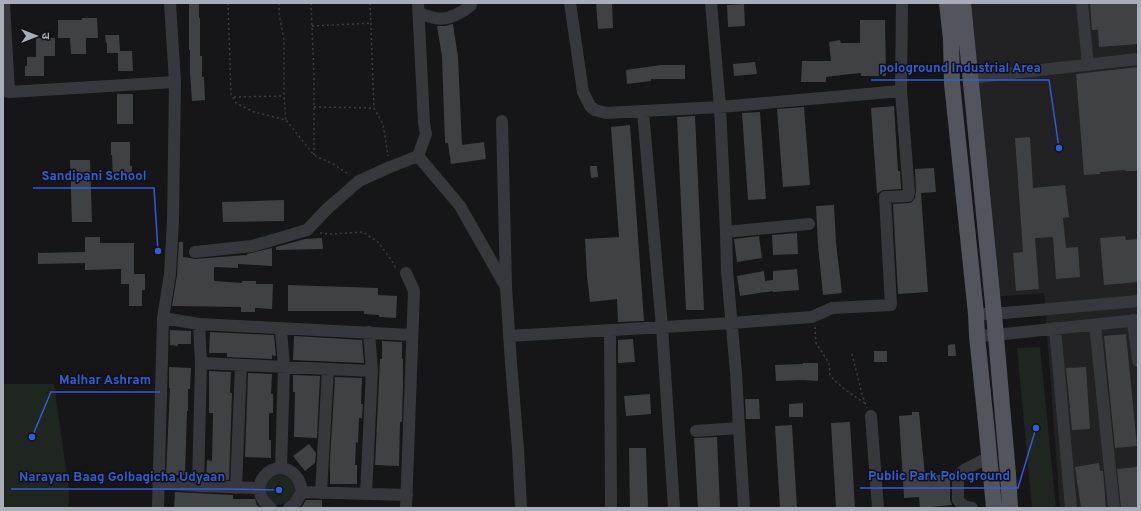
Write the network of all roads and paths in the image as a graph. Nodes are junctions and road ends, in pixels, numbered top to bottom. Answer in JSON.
{"nodes":[{"id":1,"x":4,"y":3,"type":"edge"},
{"id":2,"x":170,"y":3,"type":"edge"},
{"id":3,"x":228,"y":3,"type":"edge"},
{"id":4,"x":279,"y":3,"type":"edge"},
{"id":5,"x":312,"y":3,"type":"edge"},
{"id":6,"x":370,"y":3,"type":"edge"},
{"id":7,"x":570,"y":3,"type":"edge"},
{"id":8,"x":711,"y":3,"type":"edge"},
{"id":9,"x":902,"y":3,"type":"edge"},
{"id":10,"x":947,"y":3,"type":"edge"},
{"id":11,"x":963,"y":3,"type":"edge"},
{"id":12,"x":1082,"y":3,"type":"edge"},
{"id":13,"x":471,"y":5,"type":"dead end"},
{"id":14,"x":419,"y":8,"type":"edge"},
{"id":15,"x":372,"y":23,"type":"junction"},
{"id":16,"x":312,"y":26,"type":"junction"},
{"id":17,"x":1138,"y":59,"type":"edge"},
{"id":18,"x":1088,"y":65,"type":"junction"},
{"id":19,"x":970,"y":78,"type":"junction"},
{"id":20,"x":175,"y":82,"type":"junction"},
{"id":21,"x":6,"y":91,"type":"edge"},
{"id":22,"x":901,"y":91,"type":"junction"},
{"id":23,"x":284,"y":96,"type":"junction"},
{"id":24,"x":233,"y":97,"type":"junction"},
{"id":25,"x":314,"y":107,"type":"junction"},
{"id":26,"x":720,"y":107,"type":"junction"},
{"id":27,"x":374,"y":108,"type":"junction"},
{"id":28,"x":643,"y":112,"type":"junction"},
{"id":29,"x":286,"y":120,"type":"junction"},
{"id":30,"x":502,"y":120,"type":"dead end"},
{"id":31,"x":314,"y":155,"type":"junction"},
{"id":32,"x":418,"y":156,"type":"junction"},
{"id":33,"x":390,"y":167,"type":"junction"},
{"id":34,"x":359,"y":181,"type":"junction"},
{"id":35,"x":808,"y":224,"type":"dead end"},
{"id":36,"x":307,"y":230,"type":"junction"},
{"id":37,"x":726,"y":232,"type":"junction"},
{"id":38,"x":195,"y":252,"type":"dead end"},
{"id":39,"x":406,"y":273,"type":"joint"},
{"id":40,"x":506,"y":287,"type":"junction"},
{"id":41,"x":1138,"y":301,"type":"edge"},
{"id":42,"x":976,"y":314,"type":"junction"},
{"id":43,"x":994,"y":314,"type":"junction"},
{"id":44,"x":812,"y":317,"type":"junction"},
{"id":45,"x":162,"y":318,"type":"junction"},
{"id":46,"x":1136,"y":320,"type":"edge"},
{"id":47,"x":199,"y":324,"type":"junction"},
{"id":48,"x":732,"y":324,"type":"junction"},
{"id":49,"x":1095,"y":325,"type":"junction"},
{"id":50,"x":662,"y":327,"type":"junction"},
{"id":51,"x":1055,"y":328,"type":"junction"},
{"id":52,"x":281,"y":329,"type":"junction"},
{"id":53,"x":610,"y":330,"type":"junction"},
{"id":54,"x":369,"y":332,"type":"junction"},
{"id":55,"x":412,"y":335,"type":"junction"},
{"id":56,"x":995,"y":335,"type":"junction"},
{"id":57,"x":509,"y":336,"type":"junction"},
{"id":58,"x":977,"y":336,"type":"junction"},
{"id":59,"x":852,"y":354,"type":"dead end"},
{"id":60,"x":1138,"y":361,"type":"edge"},
{"id":61,"x":201,"y":363,"type":"junction"},
{"id":62,"x":241,"y":365,"type":"junction"},
{"id":63,"x":284,"y":367,"type":"junction"},
{"id":64,"x":328,"y":369,"type":"junction"},
{"id":65,"x":372,"y":371,"type":"junction"},
{"id":66,"x":866,"y":404,"type":"junction"},
{"id":67,"x":871,"y":416,"type":"joint"},
{"id":68,"x":739,"y":428,"type":"junction"},
{"id":69,"x":696,"y":430,"type":"dead end"},
{"id":70,"x":989,"y":457,"type":"junction"},
{"id":71,"x":281,"y":468,"type":"junction"},
{"id":72,"x":158,"y":483,"type":"junction"},
{"id":73,"x":198,"y":486,"type":"junction"},
{"id":74,"x":236,"y":488,"type":"junction"},
{"id":75,"x":259,"y":488,"type":"junction"},
{"id":76,"x":302,"y":492,"type":"junction"},
{"id":77,"x":321,"y":493,"type":"junction"},
{"id":78,"x":366,"y":494,"type":"junction"},
{"id":79,"x":407,"y":495,"type":"junction"},
{"id":80,"x":158,"y":508,"type":"edge"},
{"id":81,"x":270,"y":508,"type":"edge"},
{"id":82,"x":289,"y":508,"type":"edge"},
{"id":83,"x":406,"y":508,"type":"edge"},
{"id":84,"x":520,"y":508,"type":"edge"},
{"id":85,"x":611,"y":508,"type":"edge"},
{"id":86,"x":674,"y":508,"type":"edge"},
{"id":87,"x":744,"y":508,"type":"edge"},
{"id":88,"x":878,"y":508,"type":"edge"},
{"id":89,"x":972,"y":508,"type":"edge"},
{"id":90,"x":994,"y":508,"type":"edge"},
{"id":91,"x":1010,"y":508,"type":"edge"},
{"id":92,"x":1071,"y":508,"type":"edge"},
{"id":93,"x":1114,"y":508,"type":"edge"}],
"edges":[{"from":1,"to":21,"type":"street"},
{"from":2,"to":20,"type":"street"},
{"from":3,"to":24,"type":"path"},
{"from":4,"to":23,"type":"path"},
{"from":5,"to":16,"type":"path"},
{"from":6,"to":15,"type":"path"},
{"from":7,"to":28,"type":"street"},
{"from":8,"to":26,"type":"street"},
{"from":9,"to":22,"type":"street"},
{"from":10,"to":42,"type":"main road"},
{"from":11,"to":19,"type":"main road"},
{"from":12,"to":18,"type":"street"},
{"from":13,"to":14,"type":"street"},
{"from":14,"to":32,"type":"street"},
{"from":15,"to":16,"type":"path"},
{"from":15,"to":27,"type":"path"},
{"from":16,"to":25,"type":"path"},
{"from":17,"to":18,"type":"street"},
{"from":18,"to":19,"type":"street"},
{"from":19,"to":43,"type":"main road"},
{"from":20,"to":21,"type":"street"},
{"from":20,"to":45,"type":"street"},
{"from":22,"to":26,"type":"street"},
{"from":22,"to":44,"type":"street"},
{"from":23,"to":24,"type":"path"},
{"from":23,"to":29,"type":"path"},
{"from":24,"to":29,"type":"path"},
{"from":25,"to":27,"type":"path"},
{"from":25,"to":31,"type":"path"},
{"from":26,"to":28,"type":"street"},
{"from":26,"to":37,"type":"street"},
{"from":27,"to":33,"type":"path"},
{"from":28,"to":50,"type":"street"},
{"from":29,"to":31,"type":"path"},
{"from":30,"to":40,"type":"street"},
{"from":31,"to":34,"type":"path"},
{"from":32,"to":33,"type":"street"},
{"from":32,"to":40,"type":"street"},
{"from":33,"to":34,"type":"street"},
{"from":34,"to":36,"type":"street"},
{"from":35,"to":37,"type":"street"},
{"from":36,"to":38,"type":"street"},
{"from":36,"to":39,"type":"path"},
{"from":37,"to":48,"type":"street"},
{"from":39,"to":55,"type":"street"},
{"from":40,"to":57,"type":"street"},
{"from":41,"to":43,"type":"street"},
{"from":42,"to":43,"type":"street"},
{"from":42,"to":58,"type":"main road"},
{"from":43,"to":56,"type":"main road"},
{"from":44,"to":48,"type":"street"},
{"from":44,"to":66,"type":"path"},
{"from":45,"to":47,"type":"street"},
{"from":45,"to":72,"type":"street"},
{"from":46,"to":49,"type":"street"},
{"from":46,"to":60,"type":"street"},
{"from":47,"to":52,"type":"street"},
{"from":47,"to":61,"type":"street"},
{"from":48,"to":50,"type":"street"},
{"from":48,"to":68,"type":"street"},
{"from":49,"to":51,"type":"street"},
{"from":49,"to":93,"type":"street"},
{"from":50,"to":53,"type":"street"},
{"from":50,"to":86,"type":"street"},
{"from":51,"to":56,"type":"street"},
{"from":51,"to":92,"type":"street"},
{"from":52,"to":54,"type":"street"},
{"from":52,"to":63,"type":"street"},
{"from":53,"to":57,"type":"street"},
{"from":53,"to":85,"type":"street"},
{"from":54,"to":55,"type":"street"},
{"from":54,"to":65,"type":"street"},
{"from":55,"to":79,"type":"street"},
{"from":56,"to":58,"type":"street"},
{"from":56,"to":91,"type":"main road"},
{"from":57,"to":84,"type":"street"},
{"from":58,"to":70,"type":"main road"},
{"from":59,"to":66,"type":"path"},
{"from":61,"to":62,"type":"street"},
{"from":61,"to":73,"type":"street"},
{"from":62,"to":63,"type":"street"},
{"from":62,"to":74,"type":"street"},
{"from":63,"to":64,"type":"street"},
{"from":63,"to":71,"type":"street"},
{"from":64,"to":65,"type":"street"},
{"from":64,"to":77,"type":"street"},
{"from":65,"to":78,"type":"street"},
{"from":66,"to":67,"type":"path"},
{"from":67,"to":88,"type":"street"},
{"from":68,"to":69,"type":"street"},
{"from":68,"to":87,"type":"street"},
{"from":70,"to":89,"type":"street"},
{"from":70,"to":90,"type":"main road"},
{"from":71,"to":75,"type":"street"},
{"from":71,"to":76,"type":"street"},
{"from":72,"to":73,"type":"street"},
{"from":72,"to":80,"type":"street"},
{"from":73,"to":74,"type":"street"},
{"from":74,"to":75,"type":"street"},
{"from":75,"to":81,"type":"street"},
{"from":76,"to":77,"type":"street"},
{"from":76,"to":82,"type":"street"},
{"from":77,"to":78,"type":"street"},
{"from":78,"to":79,"type":"street"},
{"from":79,"to":83,"type":"street"}]}
